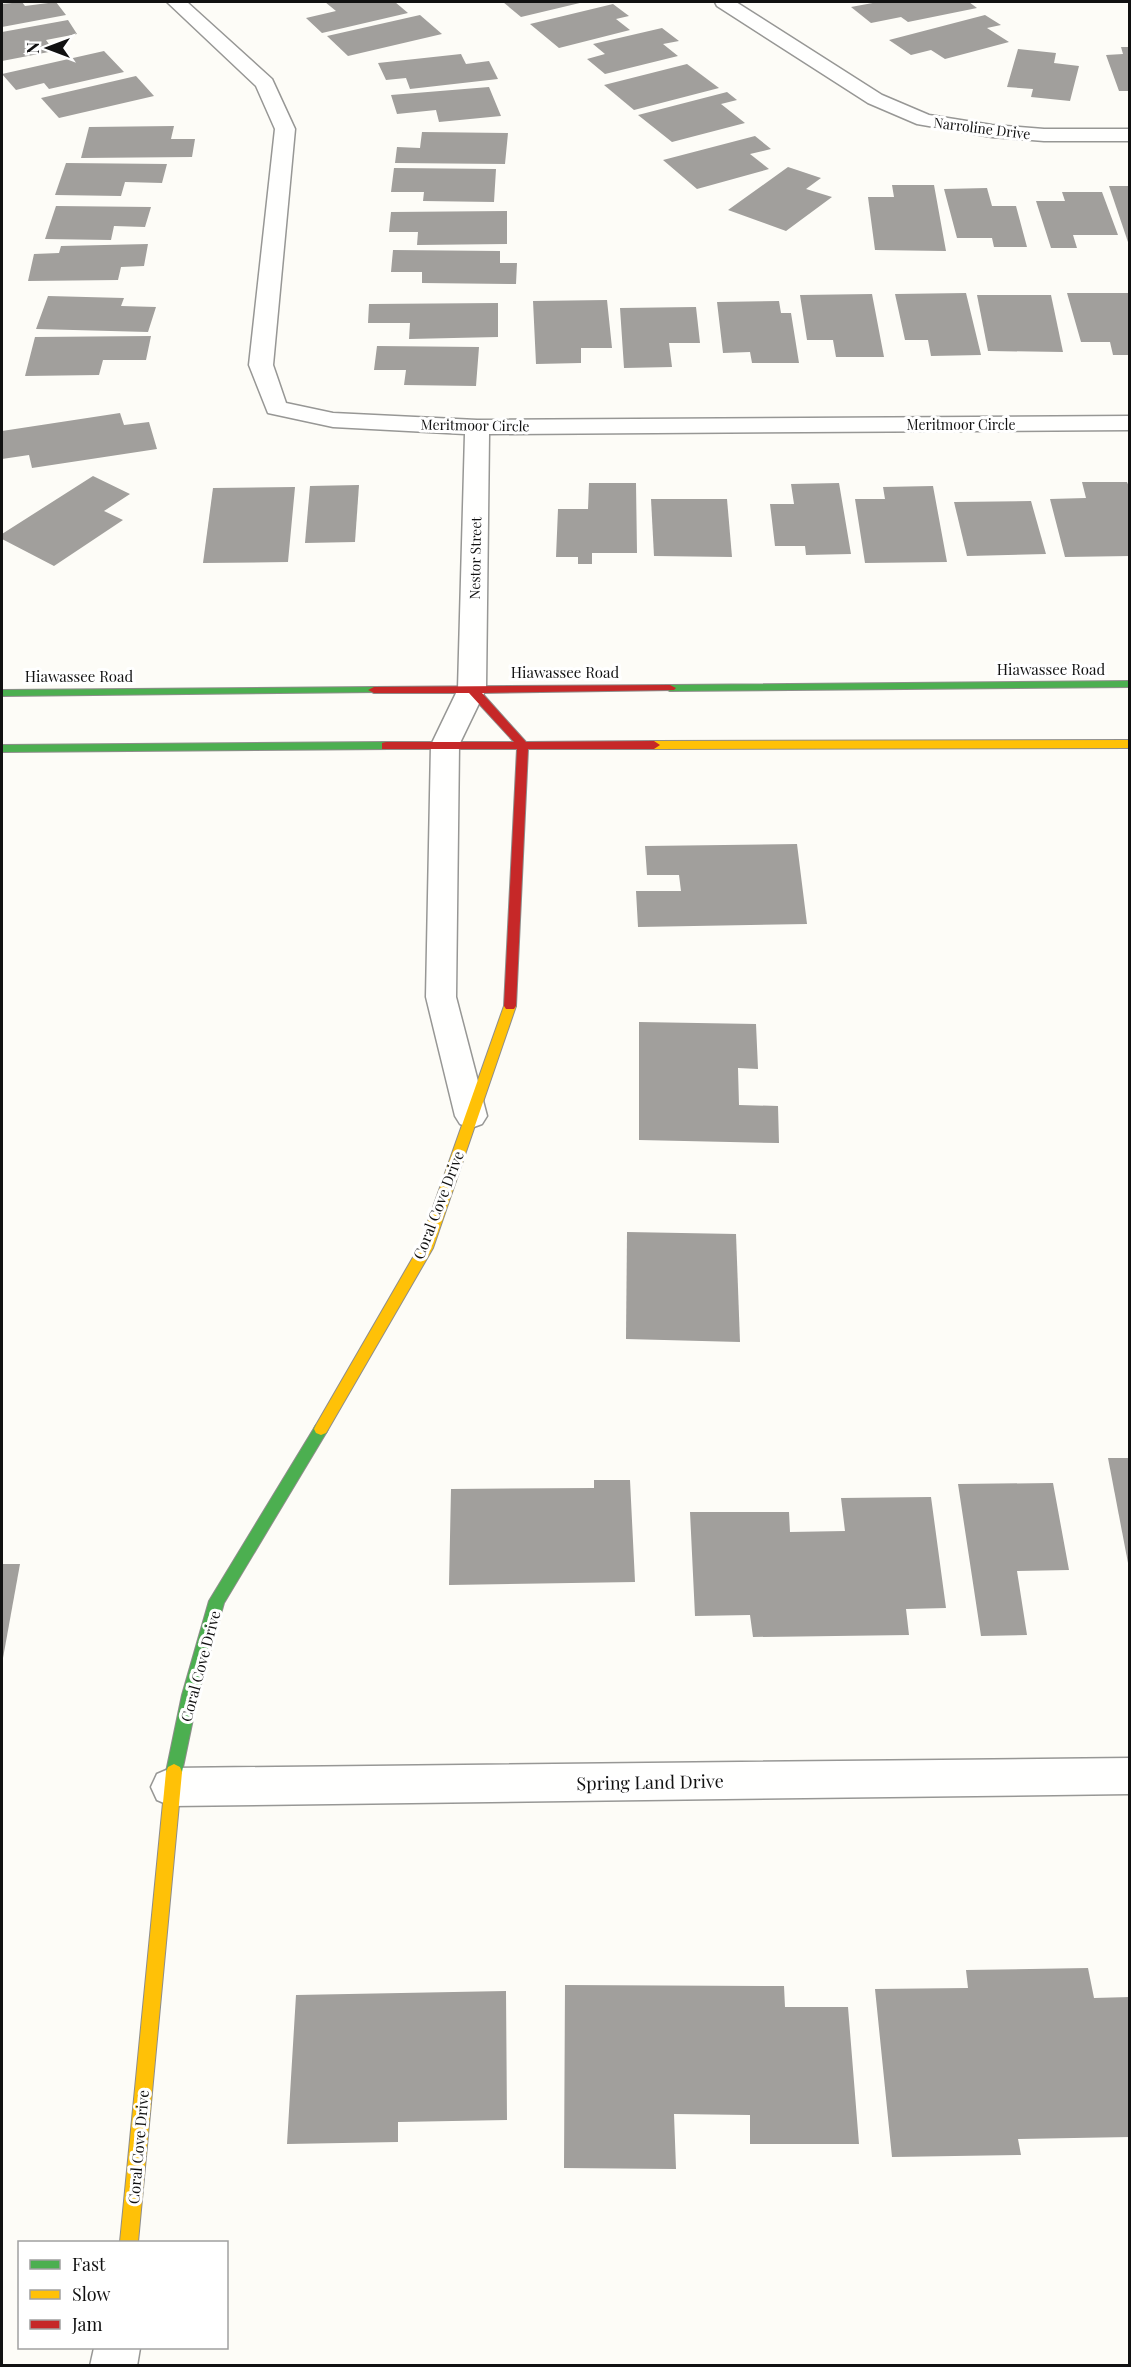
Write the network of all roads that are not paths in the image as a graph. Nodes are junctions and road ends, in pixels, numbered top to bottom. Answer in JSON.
{"nodes":[{"id":1,"x":176,"y":2,"type":"edge"},
{"id":2,"x":724,"y":2,"type":"edge"},
{"id":3,"x":1130,"y":135,"type":"edge"},
{"id":4,"x":1130,"y":423,"type":"edge"},
{"id":5,"x":477,"y":427,"type":"junction"},
{"id":6,"x":1130,"y":684,"type":"edge"},
{"id":7,"x":472,"y":689,"type":"junction"},
{"id":8,"x":2,"y":693,"type":"edge"},
{"id":9,"x":1130,"y":744,"type":"edge"},
{"id":10,"x":445,"y":745,"type":"junction"},
{"id":11,"x":523,"y":745,"type":"junction"},
{"id":12,"x":2,"y":749,"type":"edge"},
{"id":13,"x":471,"y":1116,"type":"junction"},
{"id":14,"x":1130,"y":1776,"type":"edge"},
{"id":15,"x":171,"y":1787,"type":"junction"},
{"id":16,"x":129,"y":2241,"type":"edge"},
{"id":17,"x":117,"y":2349,"type":"edge"},
{"id":18,"x":113,"y":2366,"type":"edge"}],
"edges":[{"from":1,"to":5,"type":"street","name":"Meritmoor Circle"},
{"from":2,"to":3,"type":"street","name":"Narroline Drive"},
{"from":4,"to":5,"type":"street","name":"Meritmoor Circle"},
{"from":5,"to":7,"type":"street","name":"Nestor Street"},
{"from":6,"to":7,"type":"street","name":"Hiawassee Road"},
{"from":7,"to":8,"type":"street","name":"Hiawassee Road"},
{"from":7,"to":10,"type":"street"},
{"from":7,"to":11,"type":"street"},
{"from":9,"to":11,"type":"street"},
{"from":10,"to":11,"type":"street"},
{"from":10,"to":12,"type":"street"},
{"from":10,"to":13,"type":"street"},
{"from":11,"to":13,"type":"street","name":"Coral Cove Drive"},
{"from":13,"to":15,"type":"street","name":"Coral Cove Drive"},
{"from":14,"to":15,"type":"street","name":"Spring Land Drive"},
{"from":15,"to":16,"type":"street","name":"Coral Cove Drive"},
{"from":17,"to":18,"type":"street"}]}
